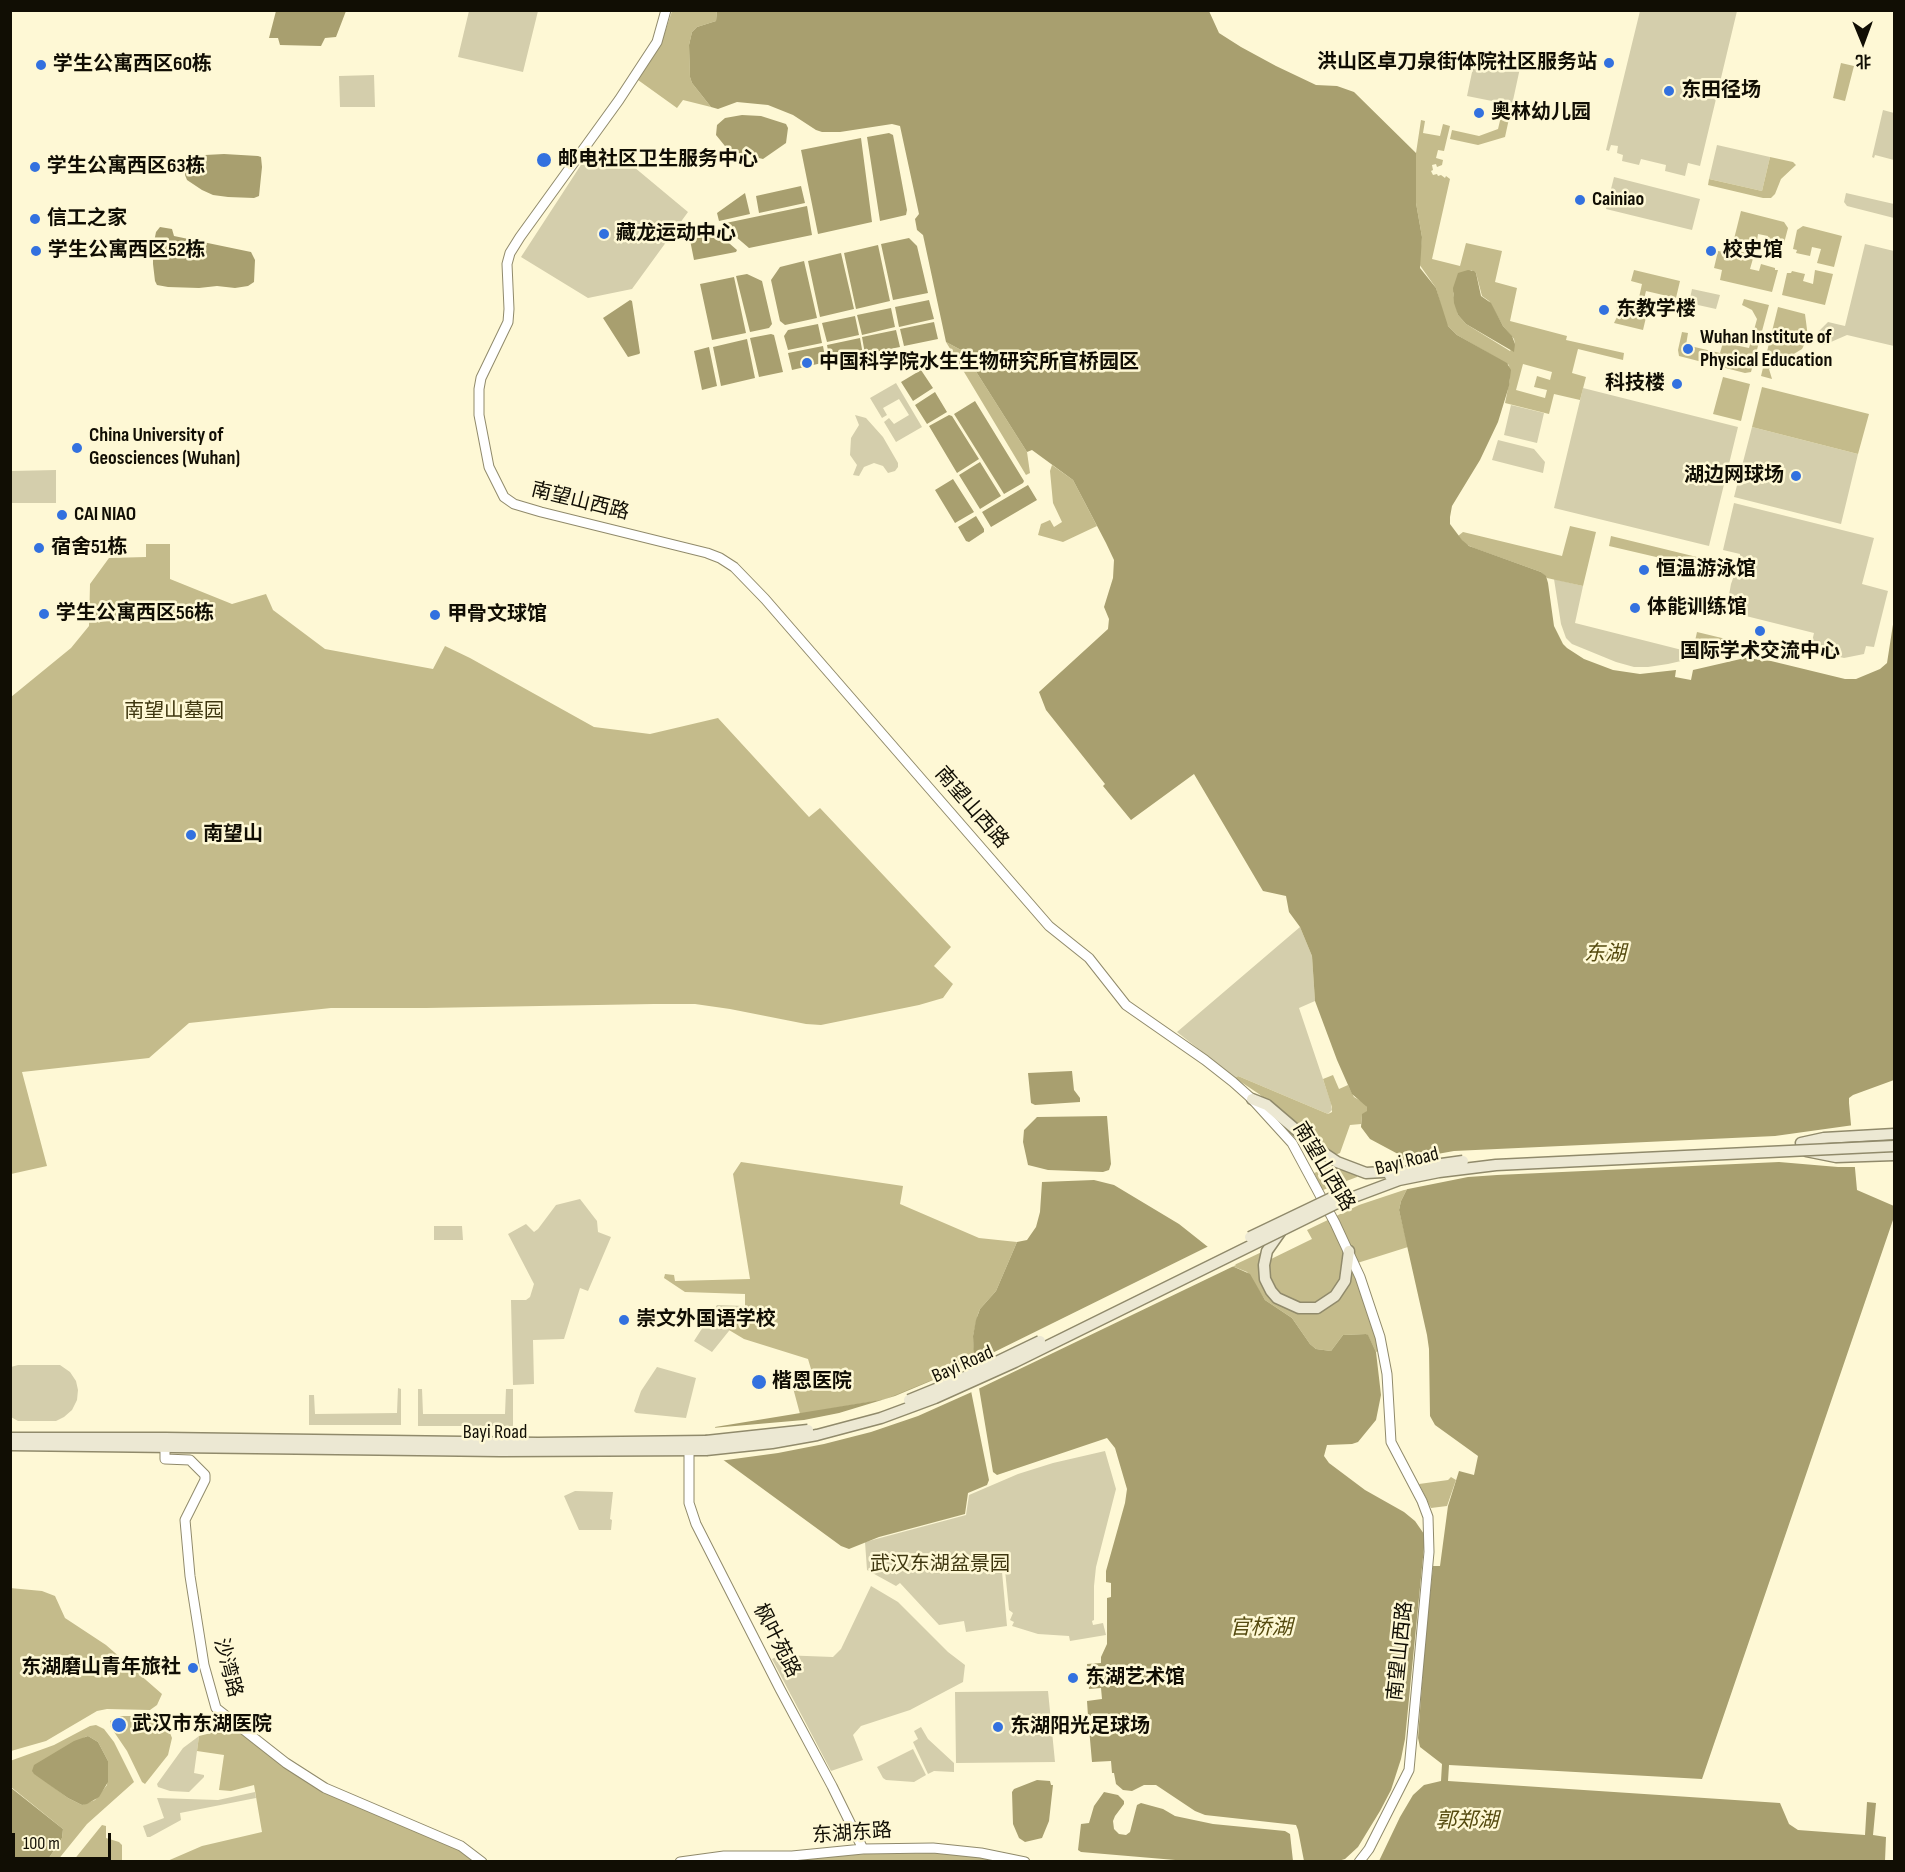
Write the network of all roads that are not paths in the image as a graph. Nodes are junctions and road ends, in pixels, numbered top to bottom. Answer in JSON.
{"nodes":[{"id":1,"x":666,"y":10,"type":"edge"},
{"id":2,"x":1252,"y":1099,"type":"junction"},
{"id":3,"x":1894,"y":1134,"type":"edge"},
{"id":4,"x":1894,"y":1140,"type":"edge"},
{"id":5,"x":1894,"y":1146,"type":"edge"},
{"id":6,"x":1802,"y":1147,"type":"junction"},
{"id":7,"x":1894,"y":1155,"type":"edge"},
{"id":8,"x":1407,"y":1171,"type":"junction"},
{"id":9,"x":1282,"y":1230,"type":"junction"},
{"id":10,"x":1349,"y":1251,"type":"junction"},
{"id":11,"x":10,"y":1438,"type":"edge"},
{"id":12,"x":165,"y":1443,"type":"junction"},
{"id":13,"x":10,"y":1445,"type":"edge"},
{"id":14,"x":689,"y":1446,"type":"junction"},
{"id":15,"x":706,"y":1446,"type":"junction"},
{"id":16,"x":863,"y":1849,"type":"junction"},
{"id":17,"x":482,"y":1862,"type":"edge"},
{"id":18,"x":680,"y":1862,"type":"edge"},
{"id":19,"x":1025,"y":1862,"type":"edge"},
{"id":20,"x":1359,"y":1862,"type":"edge"}],
"edges":[{"from":1,"to":2,"type":"street","name":"南望山西路"},
{"from":2,"to":8,"type":"main road","bridge":true},
{"from":2,"to":10,"type":"street","name":"南望山西路"},
{"from":3,"to":6,"type":"main road"},
{"from":4,"to":6,"type":"main road","name":"Bayi Road"},
{"from":5,"to":6,"type":"main road","name":"Bayi Road","bridge":true},
{"from":6,"to":7,"type":"main road","bridge":true},
{"from":6,"to":8,"type":"main road","name":"Bayi Road","bridge":true},
{"from":6,"to":9,"type":"main road","name":"Bayi Road","bridge":true},
{"from":8,"to":15,"type":"main road","name":"Bayi Road","bridge":true},
{"from":9,"to":10,"type":"main road"},
{"from":9,"to":15,"type":"main road","name":"Bayi Road","bridge":true},
{"from":10,"to":20,"type":"street","name":"南望山西路"},
{"from":11,"to":12,"type":"main road","name":"Bayi Road"},
{"from":12,"to":13,"type":"main road","name":"Bayi Road"},
{"from":12,"to":14,"type":"main road","name":"Bayi Road"},
{"from":12,"to":17,"type":"street","name":"沙湾路"},
{"from":14,"to":15,"type":"main road","name":"Bayi Road"},
{"from":14,"to":16,"type":"street","name":"枫叶苑路"},
{"from":16,"to":18,"type":"street","name":"东湖东路"},
{"from":16,"to":19,"type":"street","name":"东湖东路"}]}
